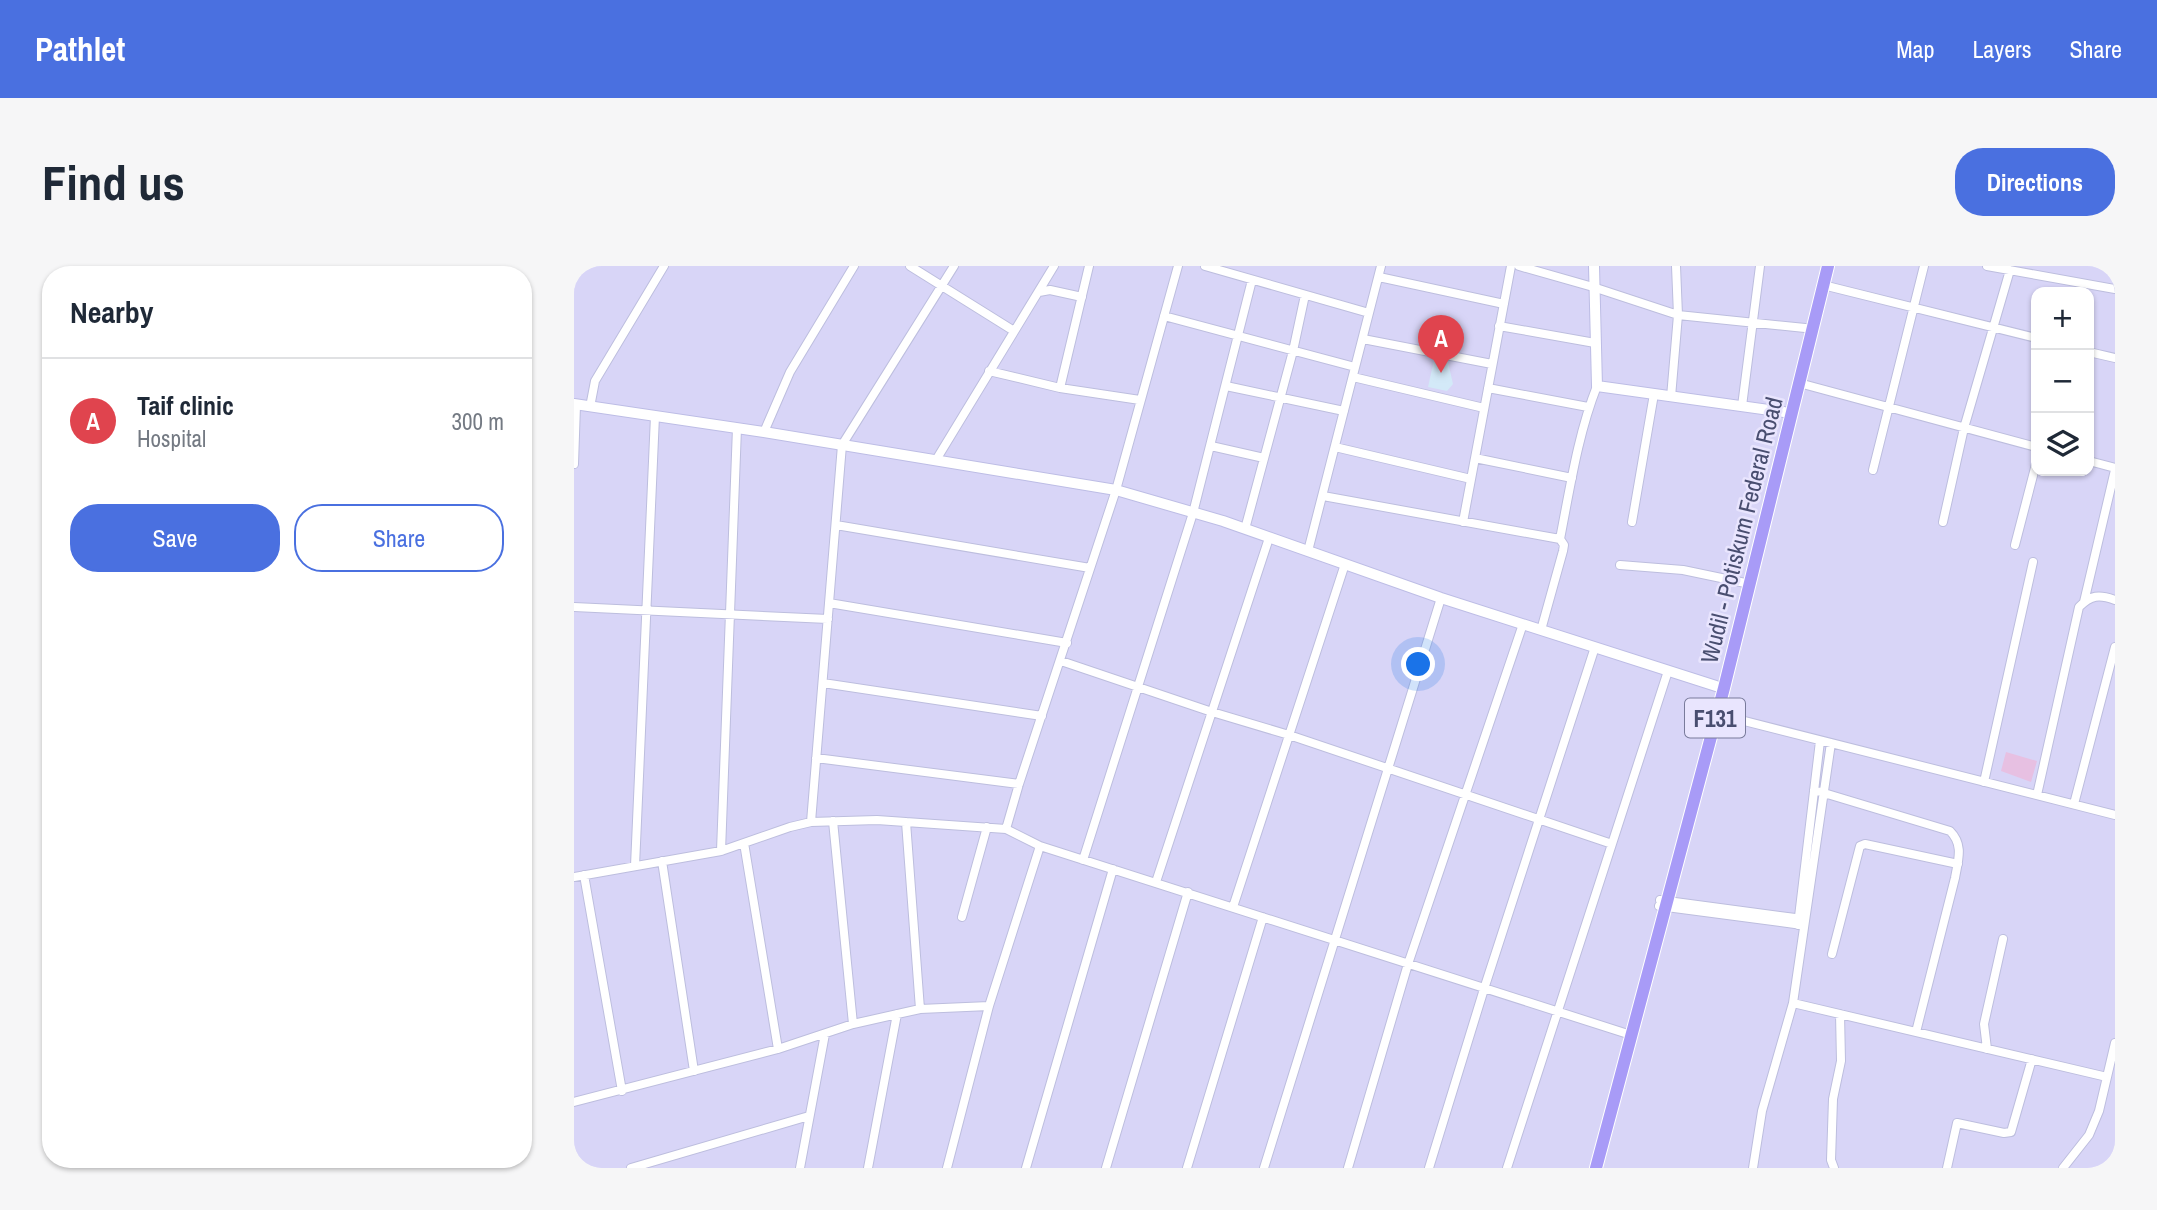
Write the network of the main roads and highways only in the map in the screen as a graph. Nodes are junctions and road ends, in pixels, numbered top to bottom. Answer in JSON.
{"nodes":[{"id":1,"x":1820,"y":266,"type":"edge"},
{"id":2,"x":1828,"y":266,"type":"edge"},
{"id":3,"x":1747,"y":583,"type":"junction"},
{"id":4,"x":1713,"y":713,"type":"junction"},
{"id":5,"x":1628,"y":1034,"type":"junction"},
{"id":6,"x":1589,"y":1168,"type":"edge"},
{"id":7,"x":1596,"y":1168,"type":"edge"}],
"edges":[{"from":1,"to":3,"type":"main road","name":"Wudil - Potiskum Federal Road","number":"F131"},
{"from":2,"to":3,"type":"main road","name":"Wudil - Potiskum Federal Road","number":"F131"},
{"from":3,"to":4,"type":"main road","name":"Wudil - Potiskum Federal Road","number":"F131"},
{"from":3,"to":4,"type":"main road","name":"Wudil - Potiskum Federal Road","number":"F131"},
{"from":4,"to":5,"type":"main road","name":"Wudil - Potiskum Federal Road","number":"F131"},
{"from":5,"to":6,"type":"main road","name":"Wudil - Potiskum Federal Road","number":"F131"},
{"from":5,"to":7,"type":"main road","name":"Wudil - Potiskum Federal Road","number":"F131"}]}
